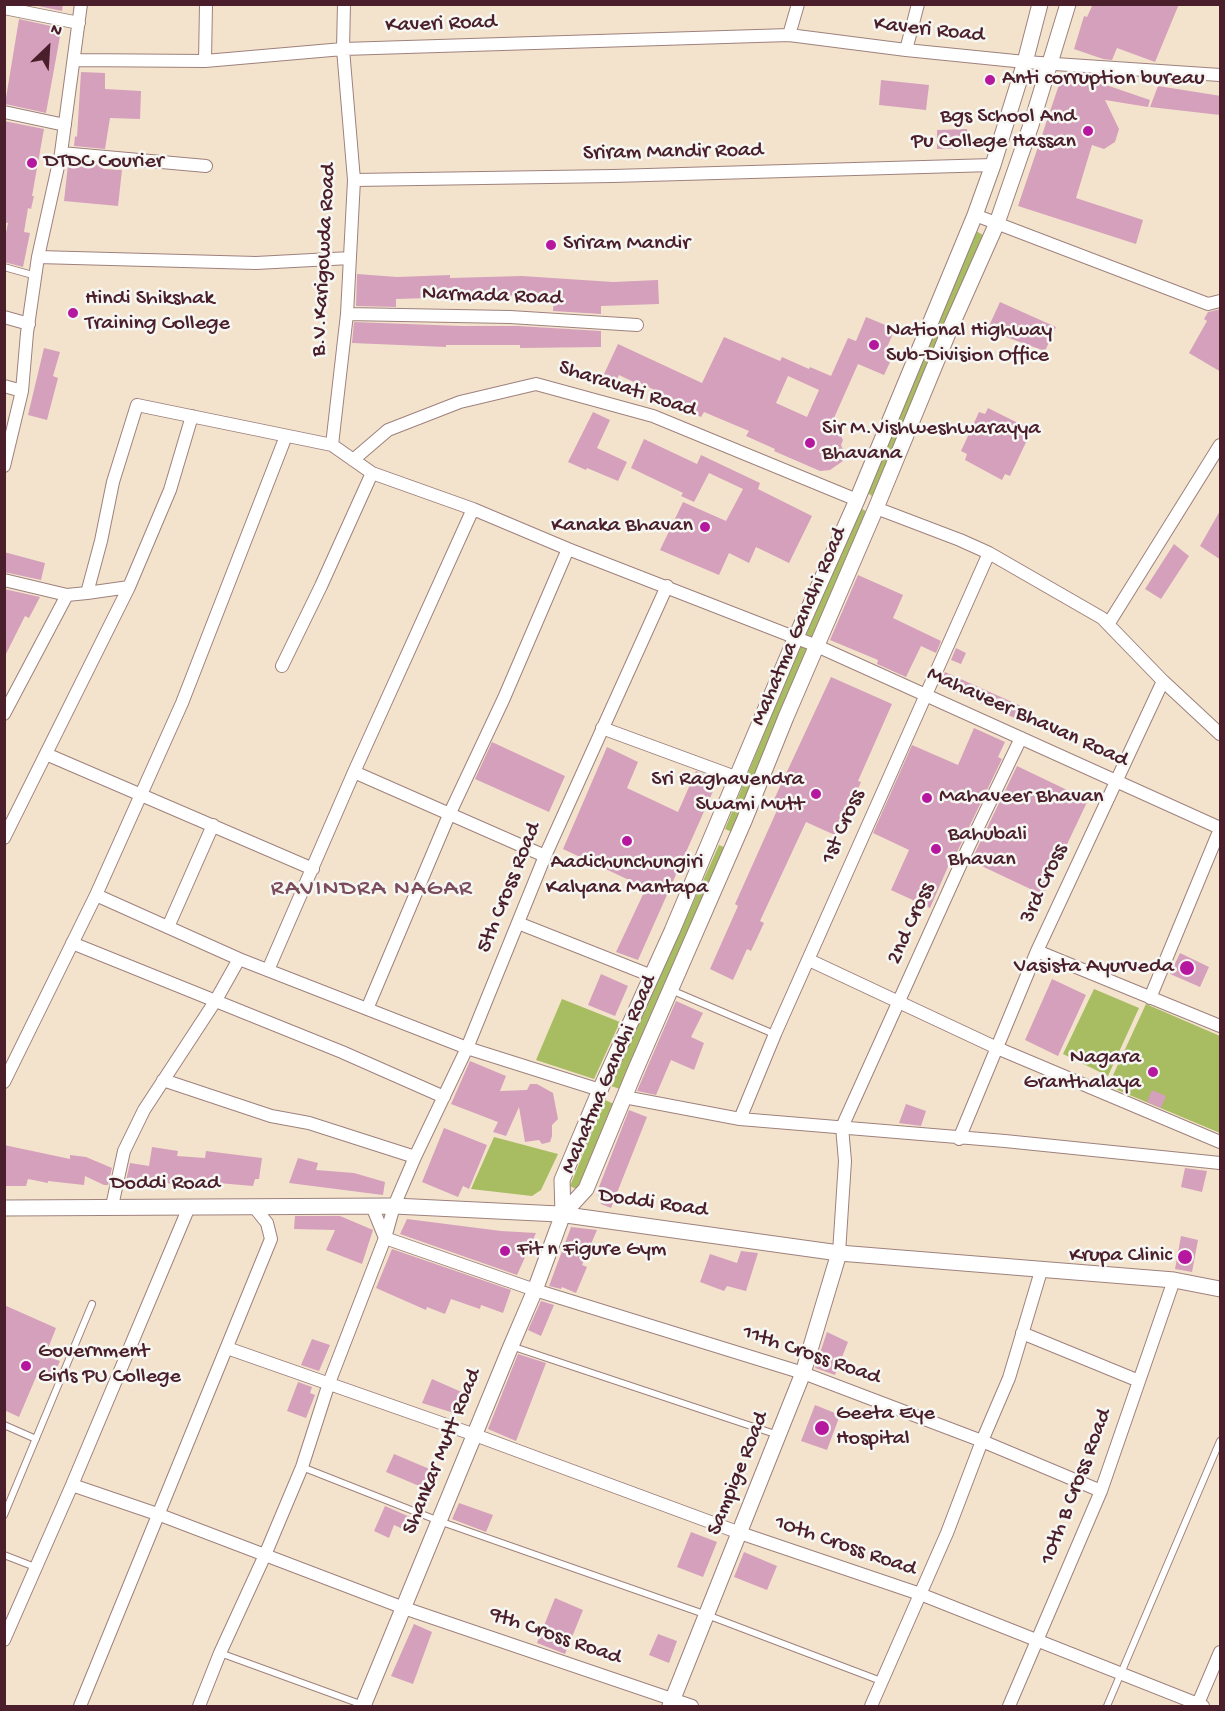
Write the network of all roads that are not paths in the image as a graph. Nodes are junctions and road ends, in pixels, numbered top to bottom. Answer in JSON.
{"nodes":[{"id":1,"x":81,"y":4,"type":"edge"},
{"id":2,"x":206,"y":4,"type":"edge"},
{"id":3,"x":344,"y":4,"type":"edge"},
{"id":4,"x":798,"y":4,"type":"edge"},
{"id":5,"x":918,"y":4,"type":"edge"},
{"id":6,"x":1040,"y":4,"type":"edge"},
{"id":7,"x":1068,"y":4,"type":"edge"},
{"id":8,"x":4,"y":8,"type":"edge"},
{"id":9,"x":79,"y":23,"type":"junction"},
{"id":10,"x":789,"y":35,"type":"junction"},
{"id":11,"x":343,"y":50,"type":"junction"},
{"id":12,"x":906,"y":50,"type":"junction"},
{"id":13,"x":74,"y":60,"type":"junction"},
{"id":14,"x":205,"y":61,"type":"junction"},
{"id":15,"x":1025,"y":62,"type":"junction"},
{"id":16,"x":1049,"y":64,"type":"junction"},
{"id":17,"x":1221,"y":75,"type":"edge"},
{"id":18,"x":4,"y":112,"type":"edge"},
{"id":19,"x":65,"y":125,"type":"junction"},
{"id":20,"x":61,"y":153,"type":"junction"},
{"id":21,"x":993,"y":165,"type":"junction"},
{"id":22,"x":206,"y":166,"type":"dead end"},
{"id":23,"x":354,"y":180,"type":"junction"},
{"id":24,"x":975,"y":215,"type":"junction"},
{"id":25,"x":997,"y":222,"type":"junction"},
{"id":26,"x":38,"y":257,"type":"junction"},
{"id":27,"x":350,"y":258,"type":"junction"},
{"id":28,"x":4,"y":267,"type":"edge"},
{"id":29,"x":36,"y":276,"type":"junction"},
{"id":30,"x":1221,"y":301,"type":"edge"},
{"id":31,"x":347,"y":314,"type":"junction"},
{"id":32,"x":4,"y":317,"type":"edge"},
{"id":33,"x":29,"y":324,"type":"junction"},
{"id":34,"x":636,"y":325,"type":"dead end"},
{"id":35,"x":4,"y":386,"type":"edge"},
{"id":36,"x":22,"y":391,"type":"junction"},
{"id":37,"x":192,"y":417,"type":"junction"},
{"id":38,"x":286,"y":436,"type":"junction"},
{"id":39,"x":332,"y":445,"type":"junction"},
{"id":40,"x":1221,"y":445,"type":"edge"},
{"id":41,"x":353,"y":460,"type":"junction"},
{"id":42,"x":4,"y":466,"type":"edge"},
{"id":43,"x":372,"y":472,"type":"junction"},
{"id":44,"x":857,"y":500,"type":"junction"},
{"id":45,"x":876,"y":508,"type":"junction"},
{"id":46,"x":473,"y":509,"type":"junction"},
{"id":47,"x":568,"y":549,"type":"junction"},
{"id":48,"x":989,"y":553,"type":"junction"},
{"id":49,"x":4,"y":580,"type":"edge"},
{"id":50,"x":667,"y":586,"type":"junction"},
{"id":51,"x":129,"y":587,"type":"junction"},
{"id":52,"x":87,"y":593,"type":"junction"},
{"id":53,"x":67,"y":595,"type":"junction"},
{"id":54,"x":1109,"y":624,"type":"junction"},
{"id":55,"x":796,"y":637,"type":"junction"},
{"id":56,"x":817,"y":646,"type":"junction"},
{"id":57,"x":282,"y":666,"type":"dead end"},
{"id":58,"x":1163,"y":681,"type":"junction"},
{"id":59,"x":925,"y":695,"type":"junction"},
{"id":60,"x":4,"y":714,"type":"edge"},
{"id":61,"x":602,"y":728,"type":"junction"},
{"id":62,"x":1220,"y":732,"type":"edge"},
{"id":63,"x":1021,"y":738,"type":"junction"},
{"id":64,"x":46,"y":754,"type":"junction"},
{"id":65,"x":354,"y":772,"type":"junction"},
{"id":66,"x":738,"y":778,"type":"junction"},
{"id":67,"x":1117,"y":782,"type":"junction"},
{"id":68,"x":142,"y":794,"type":"junction"},
{"id":69,"x":449,"y":815,"type":"junction"},
{"id":70,"x":213,"y":825,"type":"junction"},
{"id":71,"x":1221,"y":829,"type":"edge"},
{"id":72,"x":714,"y":834,"type":"junction"},
{"id":73,"x":4,"y":837,"type":"edge"},
{"id":74,"x":733,"y":843,"type":"junction"},
{"id":75,"x":545,"y":856,"type":"junction"},
{"id":76,"x":313,"y":869,"type":"junction"},
{"id":77,"x":96,"y":896,"type":"junction"},
{"id":78,"x":518,"y":922,"type":"junction"},
{"id":79,"x":168,"y":927,"type":"junction"},
{"id":80,"x":72,"y":943,"type":"junction"},
{"id":81,"x":1037,"y":951,"type":"junction"},
{"id":82,"x":239,"y":958,"type":"junction"},
{"id":83,"x":809,"y":960,"type":"junction"},
{"id":84,"x":268,"y":970,"type":"junction"},
{"id":85,"x":652,"y":976,"type":"junction"},
{"id":86,"x":670,"y":990,"type":"junction"},
{"id":87,"x":1150,"y":998,"type":"junction"},
{"id":88,"x":216,"y":1000,"type":"junction"},
{"id":89,"x":900,"y":1002,"type":"junction"},
{"id":90,"x":368,"y":1009,"type":"junction"},
{"id":91,"x":1221,"y":1026,"type":"edge"},
{"id":92,"x":775,"y":1034,"type":"junction"},
{"id":93,"x":467,"y":1048,"type":"junction"},
{"id":94,"x":997,"y":1048,"type":"junction"},
{"id":95,"x":163,"y":1080,"type":"junction"},
{"id":96,"x":4,"y":1082,"type":"edge"},
{"id":97,"x":600,"y":1090,"type":"junction"},
{"id":98,"x":444,"y":1097,"type":"junction"},
{"id":99,"x":624,"y":1097,"type":"junction"},
{"id":100,"x":740,"y":1119,"type":"junction"},
{"id":101,"x":842,"y":1127,"type":"junction"},
{"id":102,"x":959,"y":1139,"type":"junction"},
{"id":103,"x":1221,"y":1142,"type":"edge"},
{"id":104,"x":415,"y":1157,"type":"junction"},
{"id":105,"x":1221,"y":1163,"type":"edge"},
{"id":106,"x":112,"y":1206,"type":"junction"},
{"id":107,"x":372,"y":1206,"type":"junction"},
{"id":108,"x":394,"y":1206,"type":"junction"},
{"id":109,"x":189,"y":1207,"type":"junction"},
{"id":110,"x":4,"y":1208,"type":"edge"},
{"id":111,"x":255,"y":1208,"type":"junction"},
{"id":112,"x":563,"y":1214,"type":"junction"},
{"id":113,"x":385,"y":1238,"type":"junction"},
{"id":114,"x":838,"y":1253,"type":"junction"},
{"id":115,"x":1041,"y":1271,"type":"junction"},
{"id":116,"x":1174,"y":1280,"type":"junction"},
{"id":117,"x":1221,"y":1289,"type":"edge"},
{"id":118,"x":535,"y":1290,"type":"junction"},
{"id":119,"x":92,"y":1304,"type":"dead end"},
{"id":120,"x":1022,"y":1334,"type":"junction"},
{"id":121,"x":511,"y":1346,"type":"junction"},
{"id":122,"x":227,"y":1348,"type":"junction"},
{"id":123,"x":802,"y":1373,"type":"junction"},
{"id":124,"x":1139,"y":1381,"type":"junction"},
{"id":125,"x":330,"y":1383,"type":"junction"},
{"id":126,"x":4,"y":1425,"type":"edge"},
{"id":127,"x":475,"y":1435,"type":"junction"},
{"id":128,"x":779,"y":1435,"type":"junction"},
{"id":129,"x":36,"y":1439,"type":"junction"},
{"id":130,"x":982,"y":1441,"type":"junction"},
{"id":131,"x":1221,"y":1442,"type":"edge"},
{"id":132,"x":302,"y":1467,"type":"junction"},
{"id":133,"x":72,"y":1485,"type":"junction"},
{"id":134,"x":1101,"y":1491,"type":"junction"},
{"id":135,"x":4,"y":1515,"type":"edge"},
{"id":136,"x":160,"y":1515,"type":"junction"},
{"id":137,"x":439,"y":1521,"type":"junction"},
{"id":138,"x":740,"y":1533,"type":"junction"},
{"id":139,"x":4,"y":1555,"type":"edge"},
{"id":140,"x":265,"y":1555,"type":"junction"},
{"id":141,"x":35,"y":1567,"type":"junction"},
{"id":142,"x":920,"y":1594,"type":"junction"},
{"id":143,"x":404,"y":1608,"type":"junction"},
{"id":144,"x":707,"y":1615,"type":"junction"},
{"id":145,"x":4,"y":1640,"type":"edge"},
{"id":146,"x":1038,"y":1640,"type":"junction"},
{"id":147,"x":1221,"y":1652,"type":"edge"},
{"id":148,"x":220,"y":1653,"type":"junction"},
{"id":149,"x":1121,"y":1674,"type":"junction"},
{"id":150,"x":881,"y":1681,"type":"junction"},
{"id":151,"x":671,"y":1703,"type":"edge"},
{"id":152,"x":365,"y":1706,"type":"edge"},
{"id":153,"x":1200,"y":1706,"type":"edge"},
{"id":154,"x":80,"y":1707,"type":"edge"},
{"id":155,"x":199,"y":1707,"type":"edge"},
{"id":156,"x":692,"y":1707,"type":"edge"},
{"id":157,"x":871,"y":1707,"type":"edge"},
{"id":158,"x":1009,"y":1707,"type":"edge"},
{"id":159,"x":1107,"y":1707,"type":"edge"}],
"edges":[{"from":1,"to":9,"type":"street"},
{"from":2,"to":14,"type":"street"},
{"from":3,"to":11,"type":"street","name":"B.V.Karigowda Road"},
{"from":4,"to":10,"type":"street"},
{"from":5,"to":12,"type":"street"},
{"from":6,"to":15,"type":"street","name":"Mahatma Gandhi Road"},
{"from":7,"to":16,"type":"street","name":"Mahatma Gandhi Road"},
{"from":8,"to":9,"type":"street"},
{"from":9,"to":13,"type":"street"},
{"from":10,"to":11,"type":"street","name":"Kaveri Road"},
{"from":10,"to":12,"type":"street","name":"Kaveri Road"},
{"from":11,"to":14,"type":"street","name":"Kaveri Road"},
{"from":11,"to":23,"type":"street","name":"B.V.Karigowda Road"},
{"from":12,"to":15,"type":"street","name":"Kaveri Road"},
{"from":13,"to":14,"type":"street","name":"Kaveri Road"},
{"from":13,"to":19,"type":"street"},
{"from":15,"to":16,"type":"street","name":"Kaveri Road"},
{"from":15,"to":21,"type":"street","name":"Mahatma Gandhi Road"},
{"from":16,"to":17,"type":"street","name":"Kaveri Road"},
{"from":16,"to":25,"type":"street","name":"Mahatma Gandhi Road"},
{"from":18,"to":19,"type":"street"},
{"from":19,"to":20,"type":"street"},
{"from":20,"to":22,"type":"street"},
{"from":20,"to":26,"type":"street"},
{"from":21,"to":23,"type":"street","name":"Sriram Mandir Road"},
{"from":21,"to":24,"type":"street","name":"Mahatma Gandhi Road"},
{"from":23,"to":27,"type":"street","name":"B.V.Karigowda Road"},
{"from":24,"to":25,"type":"street"},
{"from":24,"to":44,"type":"street","name":"Mahatma Gandhi Road"},
{"from":25,"to":30,"type":"street"},
{"from":25,"to":45,"type":"street","name":"Mahatma Gandhi Road"},
{"from":26,"to":27,"type":"street"},
{"from":26,"to":29,"type":"street"},
{"from":27,"to":31,"type":"street","name":"B.V.Karigowda Road"},
{"from":28,"to":29,"type":"lane"},
{"from":29,"to":33,"type":"street"},
{"from":31,"to":34,"type":"street","name":"Narmada Road"},
{"from":31,"to":39,"type":"street","name":"B.V.Karigowda Road"},
{"from":32,"to":33,"type":"street"},
{"from":33,"to":36,"type":"street"},
{"from":35,"to":36,"type":"street"},
{"from":36,"to":42,"type":"street"},
{"from":37,"to":38,"type":"street"},
{"from":37,"to":51,"type":"street"},
{"from":37,"to":52,"type":"street"},
{"from":38,"to":39,"type":"street"},
{"from":38,"to":68,"type":"street"},
{"from":39,"to":41,"type":"street","name":"Mahaveer Bhavan Road"},
{"from":40,"to":54,"type":"street"},
{"from":41,"to":43,"type":"street","name":"Mahaveer Bhavan Road"},
{"from":41,"to":44,"type":"street","name":"Sharavati Road"},
{"from":43,"to":46,"type":"street","name":"Mahaveer Bhavan Road"},
{"from":43,"to":57,"type":"street"},
{"from":44,"to":45,"type":"street"},
{"from":44,"to":55,"type":"street","name":"Mahatma Gandhi Road"},
{"from":45,"to":48,"type":"street"},
{"from":45,"to":56,"type":"street","name":"Mahatma Gandhi Road"},
{"from":46,"to":47,"type":"street","name":"Mahaveer Bhavan Road"},
{"from":46,"to":65,"type":"street"},
{"from":47,"to":50,"type":"street","name":"Mahaveer Bhavan Road"},
{"from":47,"to":69,"type":"street"},
{"from":48,"to":54,"type":"street"},
{"from":48,"to":59,"type":"street","name":"1st Cross"},
{"from":49,"to":53,"type":"street"},
{"from":50,"to":55,"type":"street","name":"Mahaveer Bhavan Road"},
{"from":50,"to":61,"type":"street","name":"5th Cross Road"},
{"from":51,"to":52,"type":"street"},
{"from":51,"to":64,"type":"street"},
{"from":52,"to":53,"type":"street"},
{"from":53,"to":60,"type":"street"},
{"from":54,"to":58,"type":"street"},
{"from":55,"to":56,"type":"street","name":"Mahaveer Bhavan Road"},
{"from":55,"to":66,"type":"street","name":"Mahatma Gandhi Road"},
{"from":56,"to":59,"type":"street","name":"Mahaveer Bhavan Road"},
{"from":56,"to":74,"type":"street","name":"Mahatma Gandhi Road"},
{"from":58,"to":62,"type":"street"},
{"from":58,"to":67,"type":"street","name":"3rd Cross"},
{"from":59,"to":63,"type":"street","name":"Mahaveer Bhavan Road"},
{"from":59,"to":83,"type":"street","name":"1st Cross"},
{"from":61,"to":66,"type":"street"},
{"from":61,"to":75,"type":"street","name":"5th Cross Road"},
{"from":63,"to":67,"type":"street","name":"Mahaveer Bhavan Road"},
{"from":63,"to":89,"type":"street","name":"2nd Cross"},
{"from":64,"to":68,"type":"street"},
{"from":64,"to":73,"type":"street"},
{"from":65,"to":69,"type":"street"},
{"from":65,"to":76,"type":"street"},
{"from":66,"to":72,"type":"street","name":"Mahatma Gandhi Road"},
{"from":67,"to":71,"type":"street","name":"Mahaveer Bhavan Road"},
{"from":67,"to":81,"type":"street","name":"3rd Cross"},
{"from":68,"to":70,"type":"street"},
{"from":68,"to":77,"type":"street"},
{"from":69,"to":75,"type":"street"},
{"from":69,"to":90,"type":"street"},
{"from":70,"to":76,"type":"street"},
{"from":70,"to":79,"type":"street"},
{"from":71,"to":87,"type":"street"},
{"from":72,"to":74,"type":"street"},
{"from":72,"to":85,"type":"street","name":"Mahatma Gandhi Road"},
{"from":74,"to":86,"type":"street","name":"Mahatma Gandhi Road"},
{"from":75,"to":78,"type":"street","name":"5th Cross Road"},
{"from":76,"to":84,"type":"street"},
{"from":77,"to":79,"type":"street"},
{"from":77,"to":80,"type":"street"},
{"from":78,"to":85,"type":"street"},
{"from":78,"to":93,"type":"street","name":"5th Cross Road"},
{"from":79,"to":82,"type":"street"},
{"from":80,"to":88,"type":"street"},
{"from":80,"to":96,"type":"street"},
{"from":81,"to":87,"type":"street"},
{"from":81,"to":94,"type":"street","name":"3rd Cross"},
{"from":82,"to":84,"type":"street"},
{"from":82,"to":88,"type":"street"},
{"from":83,"to":89,"type":"street"},
{"from":83,"to":92,"type":"street","name":"1st Cross"},
{"from":84,"to":90,"type":"street"},
{"from":85,"to":97,"type":"street","name":"Mahatma Gandhi Road"},
{"from":86,"to":92,"type":"lane"},
{"from":86,"to":99,"type":"street","name":"Mahatma Gandhi Road"},
{"from":87,"to":91,"type":"street"},
{"from":88,"to":95,"type":"street"},
{"from":88,"to":98,"type":"street"},
{"from":89,"to":94,"type":"street"},
{"from":89,"to":101,"type":"street","name":"2nd Cross"},
{"from":90,"to":93,"type":"street"},
{"from":92,"to":100,"type":"street","name":"1st Cross"},
{"from":93,"to":97,"type":"street"},
{"from":93,"to":98,"type":"street","name":"5th Cross Road"},
{"from":94,"to":102,"type":"street","name":"3rd Cross"},
{"from":94,"to":103,"type":"street"},
{"from":95,"to":104,"type":"street"},
{"from":95,"to":106,"type":"street"},
{"from":97,"to":99,"type":"street"},
{"from":97,"to":112,"type":"street","name":"Mahatma Gandhi Road"},
{"from":98,"to":104,"type":"street","name":"5th Cross Road"},
{"from":99,"to":100,"type":"street"},
{"from":99,"to":112,"type":"street","name":"Mahatma Gandhi Road"},
{"from":100,"to":101,"type":"street"},
{"from":101,"to":102,"type":"street"},
{"from":101,"to":114,"type":"street"},
{"from":102,"to":105,"type":"street"},
{"from":104,"to":108,"type":"street","name":"5th Cross Road"},
{"from":106,"to":109,"type":"street","name":"Doddi Road"},
{"from":106,"to":110,"type":"street","name":"Doddi Road"},
{"from":107,"to":108,"type":"street","name":"Doddi Road"},
{"from":107,"to":111,"type":"street","name":"Doddi Road"},
{"from":107,"to":113,"type":"street"},
{"from":108,"to":112,"type":"street","name":"Doddi Road"},
{"from":108,"to":113,"type":"street","name":"5th Cross Road"},
{"from":109,"to":111,"type":"street","name":"Doddi Road"},
{"from":109,"to":133,"type":"street"},
{"from":111,"to":122,"type":"street"},
{"from":112,"to":114,"type":"street","name":"Doddi Road"},
{"from":112,"to":118,"type":"street","name":"Shankar Mutt Road"},
{"from":113,"to":118,"type":"street","name":"11th Cross Road"},
{"from":113,"to":125,"type":"street","name":"5th Cross Road"},
{"from":114,"to":115,"type":"street","name":"Doddi Road"},
{"from":114,"to":123,"type":"street","name":"Sampige Road"},
{"from":115,"to":116,"type":"street","name":"Doddi Road"},
{"from":115,"to":120,"type":"street"},
{"from":116,"to":117,"type":"street","name":"Doddi Road"},
{"from":116,"to":124,"type":"street","name":"10th B Cross Road"},
{"from":118,"to":121,"type":"street","name":"Shankar Mutt Road"},
{"from":118,"to":123,"type":"street","name":"11th Cross Road"},
{"from":119,"to":129,"type":"lane"},
{"from":120,"to":124,"type":"street"},
{"from":120,"to":130,"type":"street"},
{"from":121,"to":127,"type":"street","name":"Shankar Mutt Road"},
{"from":121,"to":128,"type":"lane"},
{"from":122,"to":125,"type":"street","name":"10th Cross Road"},
{"from":122,"to":136,"type":"street"},
{"from":123,"to":128,"type":"street","name":"Sampige Road"},
{"from":123,"to":130,"type":"street","name":"11th Cross Road"},
{"from":124,"to":134,"type":"street","name":"10th B Cross Road"},
{"from":125,"to":127,"type":"street","name":"10th Cross Road"},
{"from":125,"to":132,"type":"street","name":"5th Cross Road"},
{"from":126,"to":129,"type":"lane"},
{"from":127,"to":137,"type":"street","name":"Shankar Mutt Road"},
{"from":127,"to":138,"type":"street","name":"10th Cross Road"},
{"from":128,"to":138,"type":"street","name":"Sampige Road"},
{"from":129,"to":135,"type":"lane"},
{"from":130,"to":134,"type":"street","name":"11th Cross Road"},
{"from":130,"to":142,"type":"street"},
{"from":131,"to":149,"type":"lane"},
{"from":132,"to":137,"type":"lane"},
{"from":132,"to":140,"type":"street","name":"5th Cross Road"},
{"from":133,"to":136,"type":"street","name":"9th Cross Road"},
{"from":133,"to":141,"type":"street"},
{"from":134,"to":146,"type":"street","name":"10th B Cross Road"},
{"from":136,"to":140,"type":"street","name":"9th Cross Road"},
{"from":136,"to":154,"type":"street"},
{"from":137,"to":143,"type":"street","name":"Shankar Mutt Road"},
{"from":137,"to":144,"type":"lane"},
{"from":138,"to":142,"type":"street","name":"10th Cross Road"},
{"from":138,"to":144,"type":"street","name":"Sampige Road"},
{"from":139,"to":141,"type":"lane"},
{"from":140,"to":143,"type":"street","name":"9th Cross Road"},
{"from":140,"to":148,"type":"street","name":"5th Cross Road"},
{"from":141,"to":145,"type":"street"},
{"from":142,"to":146,"type":"street","name":"10th Cross Road"},
{"from":142,"to":150,"type":"street"},
{"from":143,"to":151,"type":"street","name":"9th Cross Road"},
{"from":143,"to":152,"type":"street","name":"Shankar Mutt Road"},
{"from":144,"to":150,"type":"lane"},
{"from":144,"to":151,"type":"street","name":"Sampige Road"},
{"from":146,"to":149,"type":"street","name":"10th Cross Road"},
{"from":146,"to":158,"type":"street","name":"10th B Cross Road"},
{"from":147,"to":153,"type":"street"},
{"from":148,"to":152,"type":"lane"},
{"from":148,"to":155,"type":"street","name":"5th Cross Road"},
{"from":149,"to":153,"type":"street","name":"10th Cross Road"},
{"from":149,"to":159,"type":"lane"},
{"from":150,"to":157,"type":"street"},
{"from":151,"to":156,"type":"street","name":"9th Cross Road"}]}
